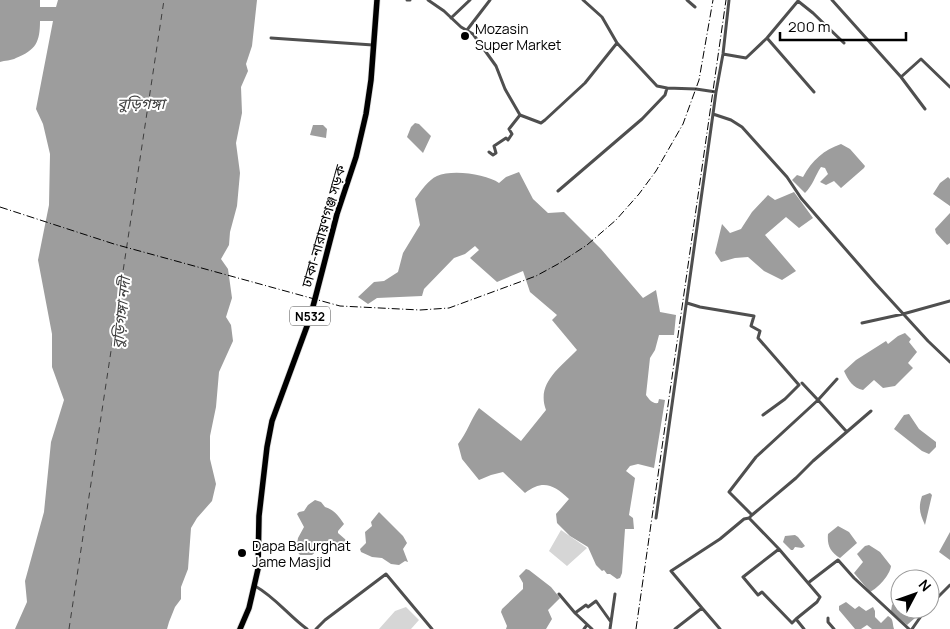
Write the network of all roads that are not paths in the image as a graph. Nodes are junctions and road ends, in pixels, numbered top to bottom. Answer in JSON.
{"nodes":[{"id":1,"x":377,"y":0,"type":"edge"},
{"id":2,"x":428,"y":0,"type":"edge"},
{"id":3,"x":470,"y":0,"type":"edge"},
{"id":4,"x":490,"y":0,"type":"edge"},
{"id":5,"x":583,"y":0,"type":"edge"},
{"id":6,"x":687,"y":0,"type":"edge"},
{"id":7,"x":729,"y":0,"type":"edge"},
{"id":8,"x":799,"y":0,"type":"edge"},
{"id":9,"x":832,"y":0,"type":"edge"},
{"id":10,"x":694,"y":7,"type":"dead end"},
{"id":11,"x":451,"y":18,"type":"junction"},
{"id":12,"x":467,"y":30,"type":"junction"},
{"id":13,"x":271,"y":38,"type":"dead end"},
{"id":14,"x":767,"y":38,"type":"junction"},
{"id":15,"x":617,"y":43,"type":"junction"},
{"id":16,"x":844,"y":44,"type":"dead end"},
{"id":17,"x":373,"y":46,"type":"junction"},
{"id":18,"x":724,"y":54,"type":"junction"},
{"id":19,"x":901,"y":77,"type":"junction"},
{"id":20,"x":950,"y":87,"type":"edge"},
{"id":21,"x":667,"y":88,"type":"junction"},
{"id":22,"x":716,"y":92,"type":"junction"},
{"id":23,"x":814,"y":92,"type":"dead end"},
{"id":24,"x":925,"y":109,"type":"dead end"},
{"id":25,"x":713,"y":114,"type":"junction"},
{"id":26,"x":520,"y":115,"type":"junction"},
{"id":27,"x":489,"y":152,"type":"dead end"},
{"id":28,"x":558,"y":191,"type":"dead end"},
{"id":29,"x":950,"y":301,"type":"edge"},
{"id":30,"x":687,"y":303,"type":"junction"},
{"id":31,"x":903,"y":314,"type":"junction"},
{"id":32,"x":862,"y":323,"type":"dead end"},
{"id":33,"x":950,"y":362,"type":"edge"},
{"id":34,"x":837,"y":379,"type":"dead end"},
{"id":35,"x":802,"y":383,"type":"dead end"},
{"id":36,"x":818,"y":400,"type":"junction"},
{"id":37,"x":871,"y":411,"type":"dead end"},
{"id":38,"x":764,"y":415,"type":"dead end"},
{"id":39,"x":846,"y":431,"type":"junction"},
{"id":40,"x":750,"y":517,"type":"junction"},
{"id":41,"x":656,"y":518,"type":"dead end"},
{"id":42,"x":779,"y":549,"type":"junction"},
{"id":43,"x":808,"y":583,"type":"junction"},
{"id":44,"x":950,"y":585,"type":"edge"},
{"id":45,"x":254,"y":586,"type":"junction"},
{"id":46,"x":559,"y":594,"type":"dead end"},
{"id":47,"x":615,"y":594,"type":"dead end"},
{"id":48,"x":940,"y":595,"type":"edge"},
{"id":49,"x":702,"y":608,"type":"junction"},
{"id":50,"x":575,"y":613,"type":"junction"},
{"id":51,"x":828,"y":618,"type":"dead end"},
{"id":52,"x":796,"y":619,"type":"junction"},
{"id":53,"x":611,"y":622,"type":"junction"},
{"id":54,"x":587,"y":624,"type":"junction"},
{"id":55,"x":240,"y":629,"type":"edge"},
{"id":56,"x":307,"y":629,"type":"edge"},
{"id":57,"x":316,"y":629,"type":"edge"},
{"id":58,"x":432,"y":629,"type":"edge"},
{"id":59,"x":584,"y":629,"type":"edge"},
{"id":60,"x":592,"y":629,"type":"edge"},
{"id":61,"x":610,"y":629,"type":"edge"},
{"id":62,"x":675,"y":629,"type":"edge"},
{"id":63,"x":720,"y":629,"type":"edge"},
{"id":64,"x":804,"y":629,"type":"edge"},
{"id":65,"x":834,"y":629,"type":"edge"},
{"id":66,"x":911,"y":629,"type":"edge"}],
"edges":[{"from":1,"to":17,"type":"highway","name":"ঢাকা-নারায়ণগঞ্জ সড়ক","number":"N532"},
{"from":2,"to":11,"type":"street"},
{"from":3,"to":11,"type":"street"},
{"from":4,"to":12,"type":"street"},
{"from":5,"to":15,"type":"street"},
{"from":6,"to":10,"type":"street"},
{"from":7,"to":18,"type":"street"},
{"from":8,"to":14,"type":"street"},
{"from":8,"to":16,"type":"street"},
{"from":9,"to":19,"type":"street"},
{"from":11,"to":12,"type":"street"},
{"from":12,"to":26,"type":"street"},
{"from":13,"to":17,"type":"street"},
{"from":14,"to":18,"type":"street"},
{"from":14,"to":23,"type":"street"},
{"from":15,"to":21,"type":"street"},
{"from":15,"to":26,"type":"street"},
{"from":17,"to":45,"type":"highway","name":"ঢাকা-নারায়ণগঞ্জ সড়ক","number":"N532"},
{"from":18,"to":22,"type":"street"},
{"from":19,"to":20,"type":"street"},
{"from":19,"to":24,"type":"street"},
{"from":21,"to":22,"type":"street"},
{"from":21,"to":28,"type":"street"},
{"from":22,"to":25,"type":"street"},
{"from":25,"to":30,"type":"street"},
{"from":25,"to":31,"type":"street"},
{"from":26,"to":27,"type":"street"},
{"from":29,"to":31,"type":"street"},
{"from":30,"to":38,"type":"street"},
{"from":30,"to":41,"type":"street"},
{"from":31,"to":32,"type":"street"},
{"from":31,"to":33,"type":"street"},
{"from":34,"to":36,"type":"street"},
{"from":35,"to":36,"type":"street"},
{"from":36,"to":39,"type":"street"},
{"from":36,"to":40,"type":"street"},
{"from":37,"to":39,"type":"street"},
{"from":39,"to":40,"type":"street"},
{"from":40,"to":42,"type":"street"},
{"from":40,"to":49,"type":"street"},
{"from":42,"to":43,"type":"street"},
{"from":42,"to":52,"type":"street"},
{"from":43,"to":52,"type":"street"},
{"from":43,"to":66,"type":"street"},
{"from":44,"to":48,"type":"street"},
{"from":45,"to":55,"type":"highway","name":"ঢাকা-নারায়ণগঞ্জ সড়ক","number":"N532"},
{"from":45,"to":56,"type":"street"},
{"from":46,"to":50,"type":"street"},
{"from":47,"to":53,"type":"street"},
{"from":49,"to":62,"type":"street"},
{"from":49,"to":63,"type":"street"},
{"from":50,"to":53,"type":"street"},
{"from":50,"to":54,"type":"street"},
{"from":51,"to":65,"type":"street"},
{"from":52,"to":64,"type":"street"},
{"from":53,"to":61,"type":"street"},
{"from":54,"to":59,"type":"street"},
{"from":54,"to":60,"type":"street"},
{"from":57,"to":58,"type":"street"}]}
